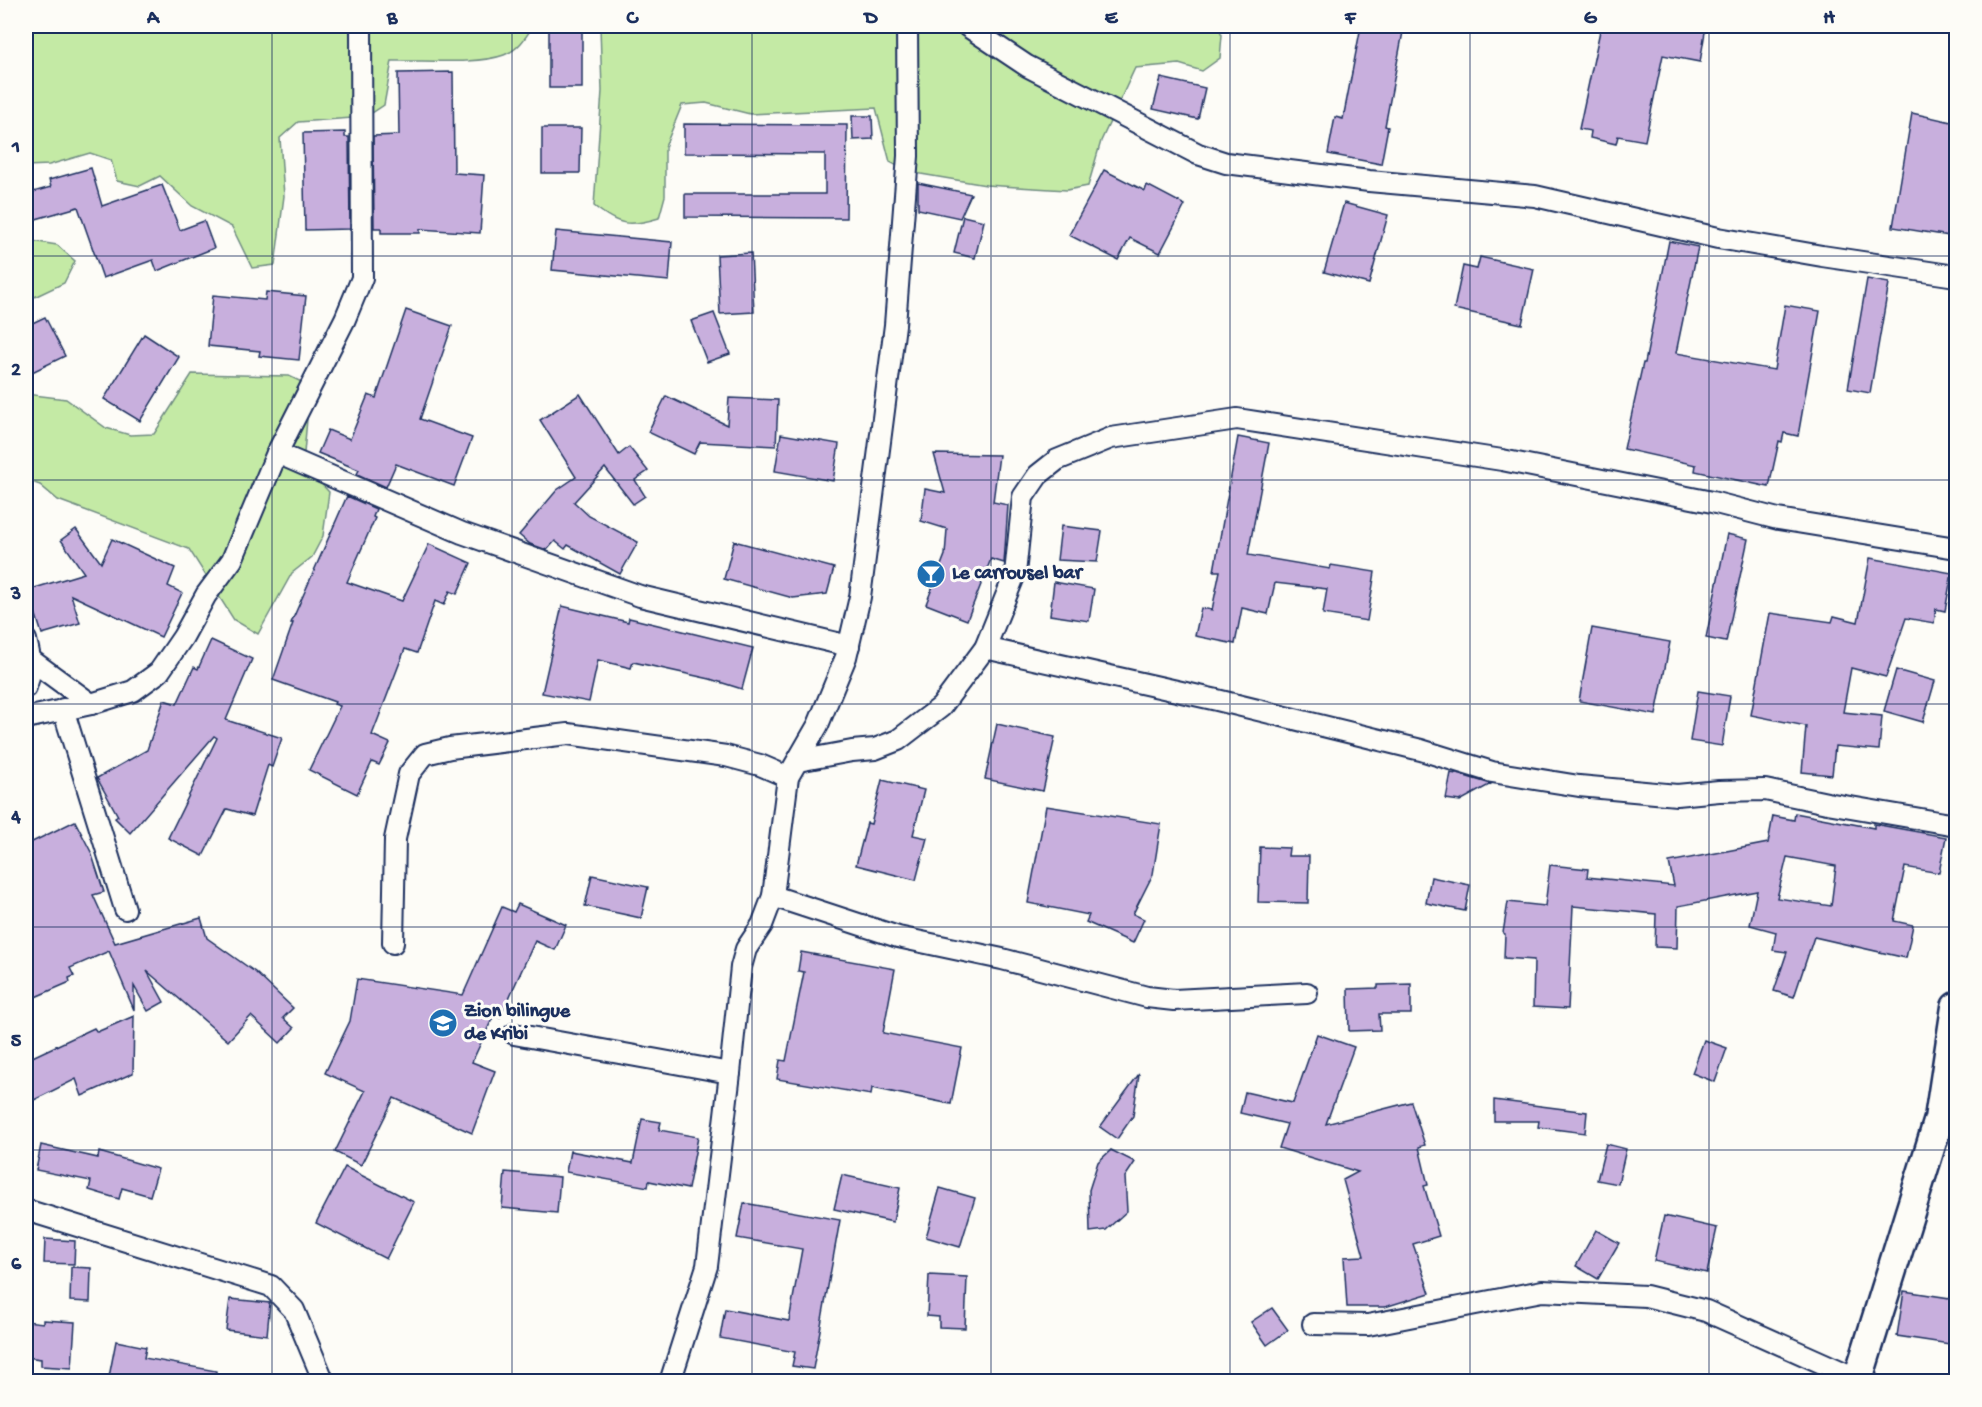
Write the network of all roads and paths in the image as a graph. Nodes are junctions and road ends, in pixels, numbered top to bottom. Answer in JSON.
{"nodes":[{"id":1,"x":361,"y":26,"type":"edge"},
{"id":2,"x":907,"y":26,"type":"edge"},
{"id":3,"x":967,"y":26,"type":"edge"},
{"id":4,"x":1956,"y":276,"type":"edge"},
{"id":5,"x":277,"y":453,"type":"junction"},
{"id":6,"x":1956,"y":548,"type":"edge"},
{"id":7,"x":26,"y":640,"type":"edge"},
{"id":8,"x":849,"y":646,"type":"junction"},
{"id":9,"x":985,"y":648,"type":"junction"},
{"id":10,"x":31,"y":660,"type":"junction"},
{"id":11,"x":26,"y":687,"type":"edge"},
{"id":12,"x":91,"y":704,"type":"junction"},
{"id":13,"x":63,"y":709,"type":"junction"},
{"id":14,"x":26,"y":718,"type":"edge"},
{"id":15,"x":793,"y":769,"type":"junction"},
{"id":16,"x":1956,"y":825,"type":"edge"},
{"id":17,"x":773,"y":896,"type":"junction"},
{"id":18,"x":124,"y":909,"type":"dead end"},
{"id":19,"x":393,"y":943,"type":"dead end"},
{"id":20,"x":1307,"y":993,"type":"dead end"},
{"id":21,"x":1956,"y":1007,"type":"edge"},
{"id":22,"x":514,"y":1034,"type":"dead end"},
{"id":23,"x":730,"y":1073,"type":"junction"},
{"id":24,"x":26,"y":1210,"type":"edge"},
{"id":25,"x":1313,"y":1324,"type":"dead end"},
{"id":26,"x":1862,"y":1381,"type":"edge"},
{"id":27,"x":324,"y":1382,"type":"edge"},
{"id":28,"x":670,"y":1382,"type":"edge"}],
"edges":[{"from":1,"to":5,"type":"street"},
{"from":2,"to":8,"type":"street"},
{"from":3,"to":4,"type":"street"},
{"from":5,"to":8,"type":"street"},
{"from":5,"to":12,"type":"street"},
{"from":6,"to":9,"type":"street"},
{"from":7,"to":10,"type":"street"},
{"from":8,"to":15,"type":"street"},
{"from":9,"to":15,"type":"street"},
{"from":9,"to":16,"type":"street"},
{"from":10,"to":11,"type":"street"},
{"from":10,"to":12,"type":"street"},
{"from":12,"to":13,"type":"street"},
{"from":13,"to":14,"type":"street"},
{"from":13,"to":18,"type":"street"},
{"from":15,"to":17,"type":"street"},
{"from":15,"to":19,"type":"street"},
{"from":17,"to":20,"type":"street"},
{"from":17,"to":23,"type":"street"},
{"from":21,"to":26,"type":"street"},
{"from":22,"to":23,"type":"street"},
{"from":23,"to":28,"type":"street"},
{"from":24,"to":27,"type":"street"},
{"from":25,"to":26,"type":"street"}]}
